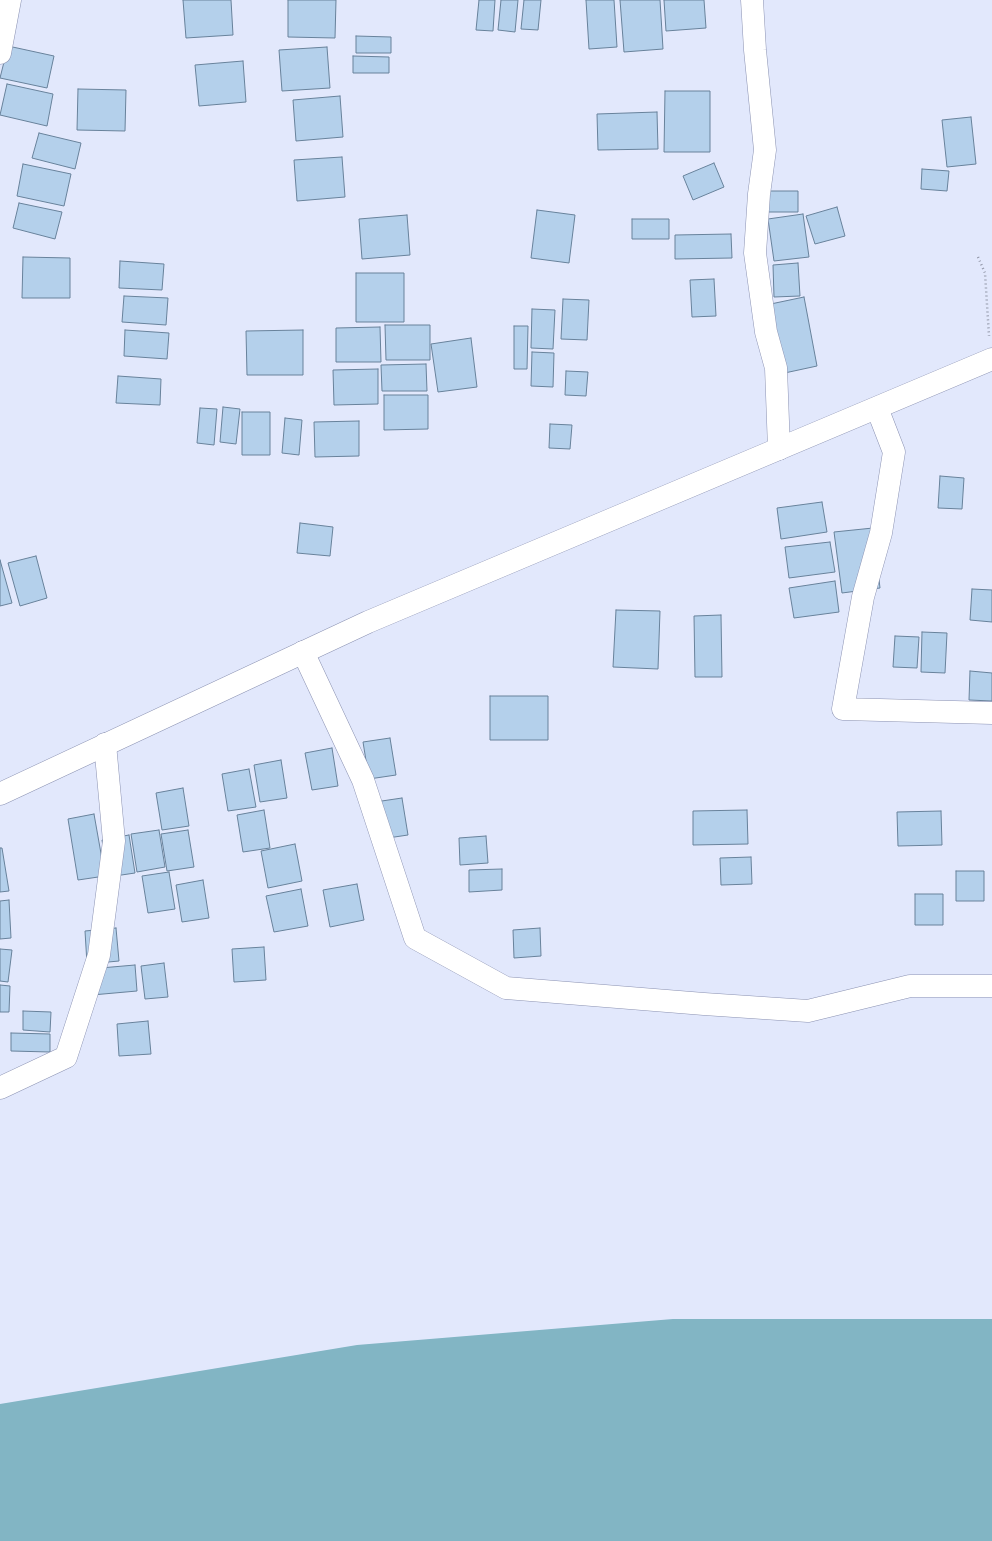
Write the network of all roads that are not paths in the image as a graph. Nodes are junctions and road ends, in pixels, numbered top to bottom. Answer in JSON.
{"nodes":[{"id":1,"x":10,"y":0,"type":"edge"},
{"id":2,"x":752,"y":0,"type":"edge"},
{"id":3,"x":0,"y":53,"type":"edge"},
{"id":4,"x":991,"y":360,"type":"edge"},
{"id":5,"x":877,"y":408,"type":"junction"},
{"id":6,"x":779,"y":449,"type":"junction"},
{"id":7,"x":303,"y":652,"type":"junction"},
{"id":8,"x":992,"y":713,"type":"edge"},
{"id":9,"x":105,"y":744,"type":"junction"},
{"id":10,"x":0,"y":794,"type":"edge"},
{"id":11,"x":992,"y":986,"type":"edge"},
{"id":12,"x":0,"y":1088,"type":"edge"}],
"edges":[{"from":1,"to":3,"type":"street"},
{"from":2,"to":6,"type":"street"},
{"from":4,"to":5,"type":"street"},
{"from":5,"to":6,"type":"street"},
{"from":5,"to":8,"type":"street"},
{"from":6,"to":7,"type":"street"},
{"from":7,"to":9,"type":"street"},
{"from":7,"to":11,"type":"street"},
{"from":9,"to":10,"type":"street"},
{"from":9,"to":12,"type":"street"}]}
